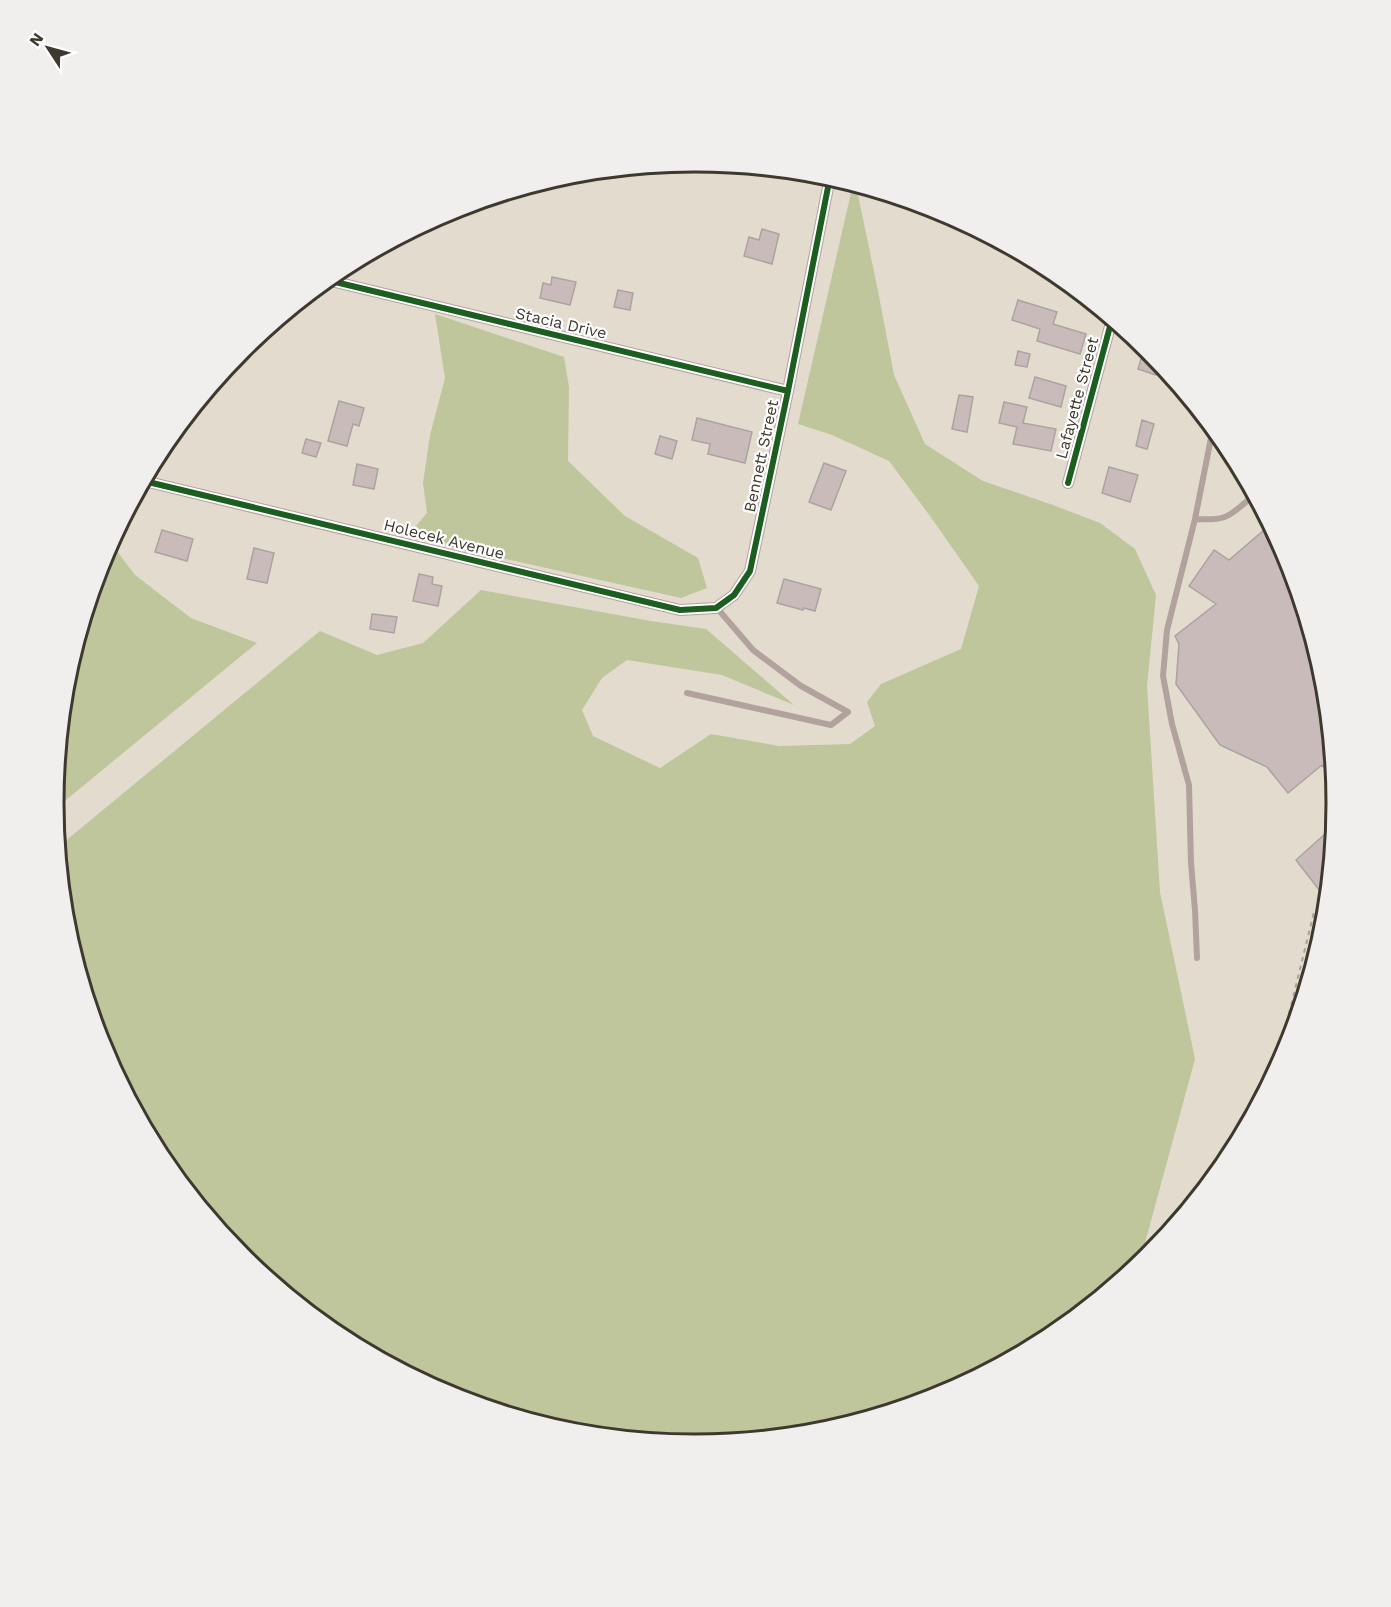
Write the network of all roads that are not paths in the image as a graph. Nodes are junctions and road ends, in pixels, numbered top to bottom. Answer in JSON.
{"nodes":[{"id":1,"x":828,"y":187,"type":"edge"},
{"id":2,"x":339,"y":283,"type":"edge"},
{"id":3,"x":1110,"y":327,"type":"edge"},
{"id":4,"x":788,"y":391,"type":"junction"},
{"id":5,"x":1211,"y":440,"type":"edge"},
{"id":6,"x":152,"y":483,"type":"edge"},
{"id":7,"x":1068,"y":483,"type":"dead end"},
{"id":8,"x":1248,"y":500,"type":"edge"},
{"id":9,"x":1195,"y":519,"type":"junction"},
{"id":10,"x":716,"y":608,"type":"junction"},
{"id":11,"x":687,"y":693,"type":"dead end"},
{"id":12,"x":1197,"y":958,"type":"dead end"}],
"edges":[{"from":1,"to":4,"type":"street","name":"Bennett Street"},
{"from":2,"to":4,"type":"street","name":"Stacia Drive"},
{"from":3,"to":7,"type":"street","name":"Lafayette Street"},
{"from":4,"to":10,"type":"street","name":"Bennett Street"},
{"from":5,"to":9,"type":"lane"},
{"from":6,"to":10,"type":"street","name":"Holecek Avenue"},
{"from":8,"to":9,"type":"lane"},
{"from":9,"to":12,"type":"lane"},
{"from":10,"to":11,"type":"lane"}]}
